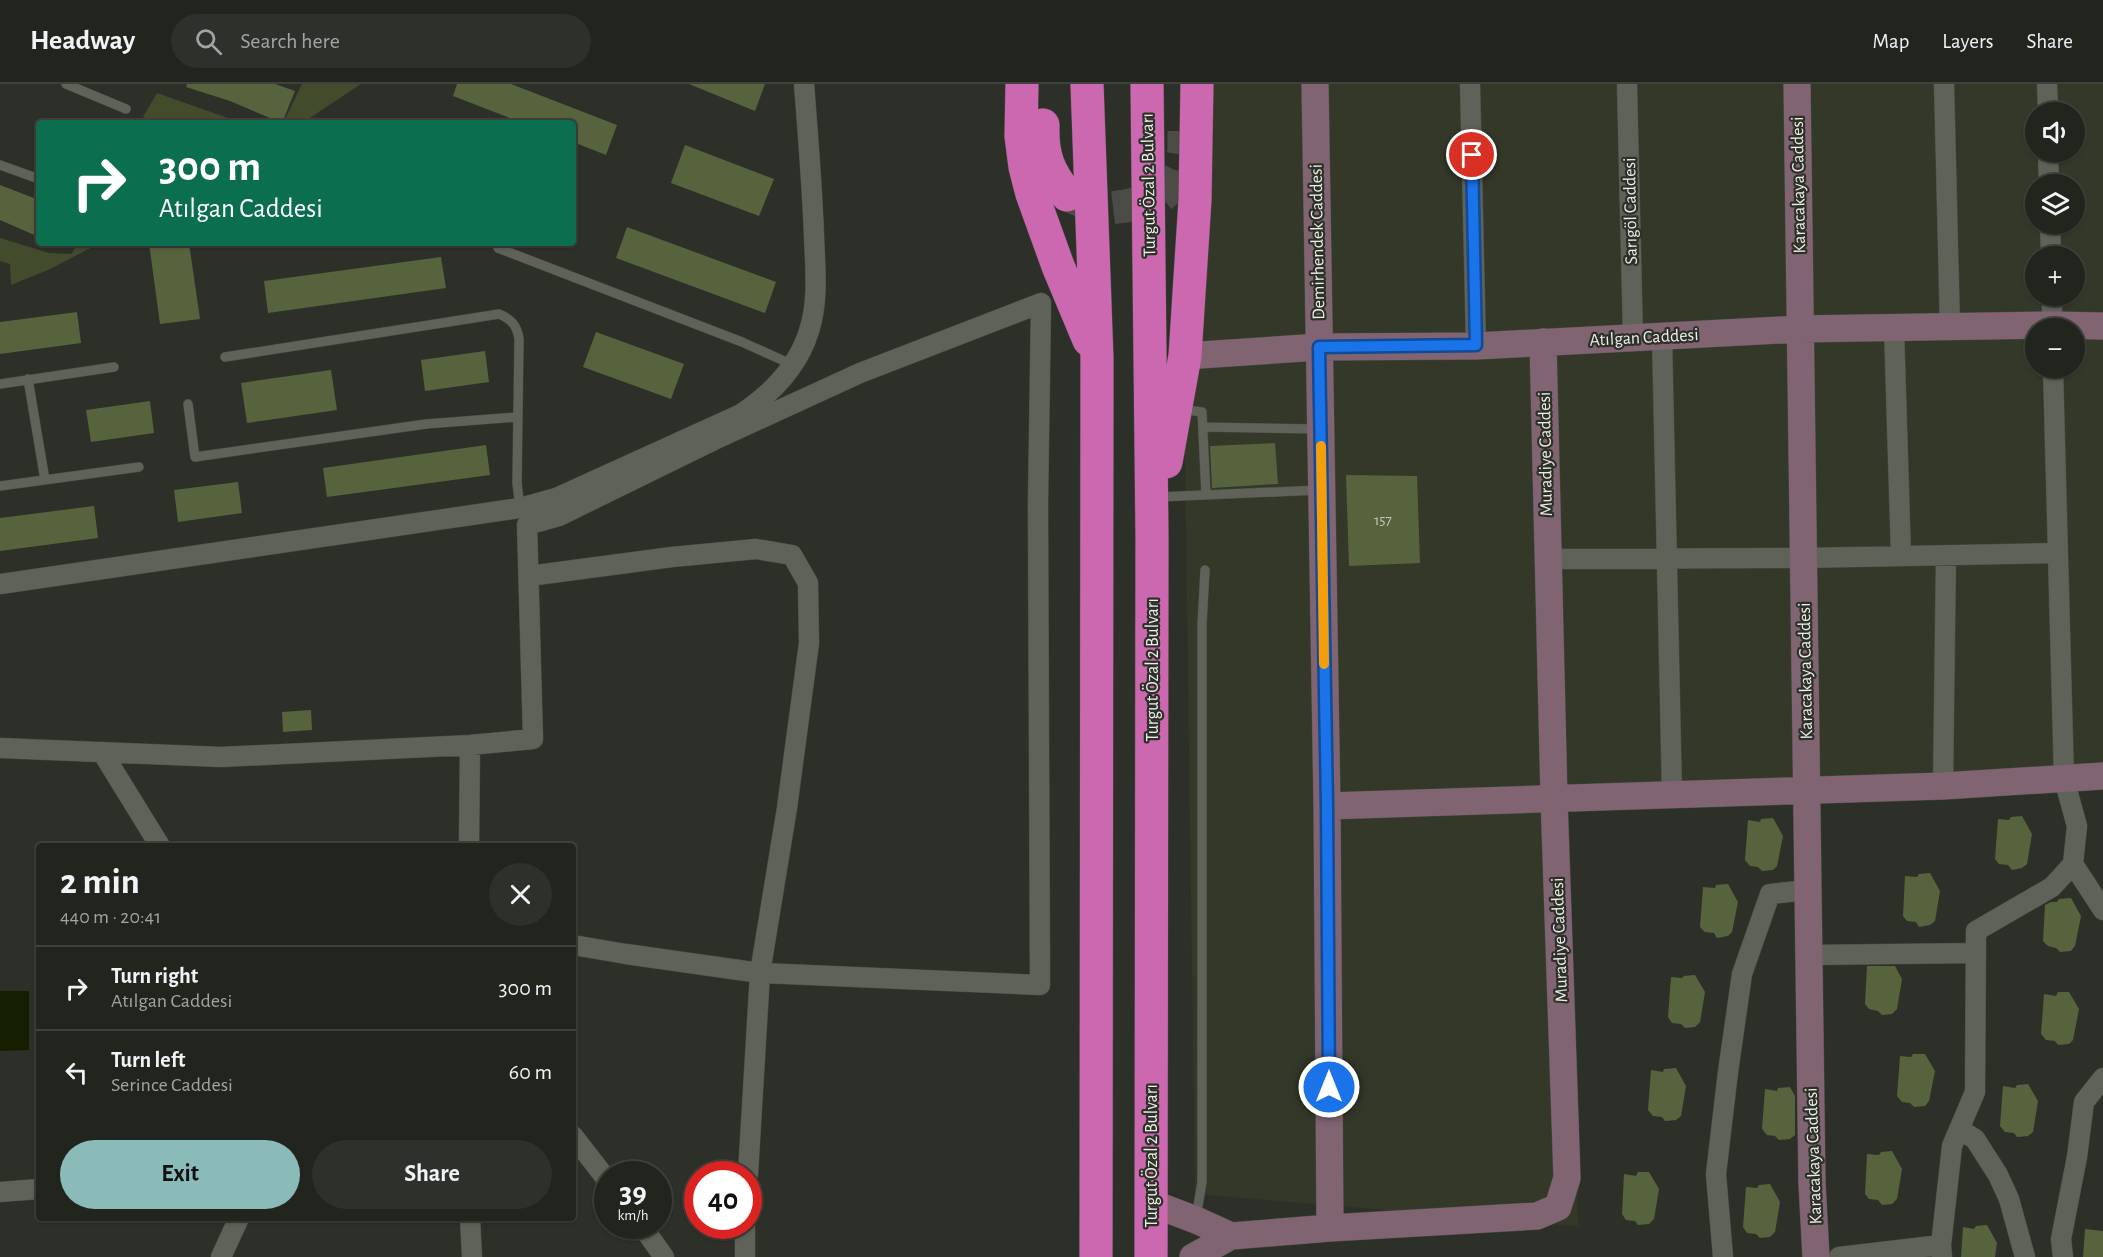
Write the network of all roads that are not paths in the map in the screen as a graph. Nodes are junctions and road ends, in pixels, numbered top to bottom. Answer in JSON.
{"nodes":[{"id":1,"x":66,"y":84,"type":"edge"},
{"id":2,"x":804,"y":84,"type":"edge"},
{"id":3,"x":1022,"y":84,"type":"edge"},
{"id":4,"x":1044,"y":84,"type":"edge"},
{"id":5,"x":1087,"y":84,"type":"edge"},
{"id":6,"x":1147,"y":84,"type":"edge"},
{"id":7,"x":1183,"y":84,"type":"edge"},
{"id":8,"x":1197,"y":84,"type":"edge"},
{"id":9,"x":1315,"y":84,"type":"edge"},
{"id":10,"x":1470,"y":84,"type":"edge"},
{"id":11,"x":1627,"y":84,"type":"edge"},
{"id":12,"x":1797,"y":84,"type":"edge"},
{"id":13,"x":1944,"y":84,"type":"edge"},
{"id":14,"x":2047,"y":84,"type":"edge"},
{"id":15,"x":2048,"y":102,"type":"edge"},
{"id":16,"x":126,"y":109,"type":"dead end"},
{"id":17,"x":1184,"y":130,"type":"tunnel mouth"},
{"id":18,"x":0,"y":165,"type":"edge"},
{"id":19,"x":36,"y":179,"type":"edge"},
{"id":20,"x":1067,"y":195,"type":"tunnel mouth"},
{"id":21,"x":498,"y":248,"type":"dead end"},
{"id":22,"x":2085,"y":326,"type":"edge"},
{"id":23,"x":2103,"y":326,"type":"edge"},
{"id":24,"x":1950,"y":327,"type":"junction"},
{"id":25,"x":2025,"y":327,"type":"edge"},
{"id":26,"x":1894,"y":328,"type":"junction"},
{"id":27,"x":1800,"y":329,"type":"junction"},
{"id":28,"x":1662,"y":336,"type":"junction"},
{"id":29,"x":1633,"y":338,"type":"junction"},
{"id":30,"x":1543,"y":342,"type":"junction"},
{"id":31,"x":1476,"y":345,"type":"junction"},
{"id":32,"x":1319,"y":347,"type":"junction"},
{"id":33,"x":1185,"y":356,"type":"junction"},
{"id":34,"x":225,"y":357,"type":"dead end"},
{"id":35,"x":1097,"y":359,"type":"junction"},
{"id":36,"x":793,"y":365,"type":"junction"},
{"id":37,"x":114,"y":367,"type":"dead end"},
{"id":38,"x":2053,"y":378,"type":"edge"},
{"id":39,"x":28,"y":379,"type":"junction"},
{"id":40,"x":0,"y":384,"type":"edge"},
{"id":41,"x":188,"y":404,"type":"dead end"},
{"id":42,"x":1175,"y":408,"type":"junction"},
{"id":43,"x":518,"y":417,"type":"junction"},
{"id":44,"x":1204,"y":427,"type":"junction"},
{"id":45,"x":1320,"y":429,"type":"junction"},
{"id":46,"x":140,"y":467,"type":"dead end"},
{"id":47,"x":45,"y":480,"type":"junction"},
{"id":48,"x":0,"y":486,"type":"edge"},
{"id":49,"x":1321,"y":490,"type":"junction"},
{"id":50,"x":1206,"y":495,"type":"junction"},
{"id":51,"x":1159,"y":497,"type":"junction"},
{"id":52,"x":520,"y":508,"type":"junction"},
{"id":53,"x":1152,"y":537,"type":"junction"},
{"id":54,"x":2057,"y":553,"type":"junction"},
{"id":55,"x":1946,"y":555,"type":"junction"},
{"id":56,"x":1900,"y":556,"type":"junction"},
{"id":57,"x":1803,"y":558,"type":"junction"},
{"id":58,"x":1548,"y":559,"type":"junction"},
{"id":59,"x":1666,"y":559,"type":"junction"},
{"id":60,"x":1205,"y":570,"type":"dead end"},
{"id":61,"x":529,"y":576,"type":"junction"},
{"id":62,"x":0,"y":584,"type":"edge"},
{"id":63,"x":470,"y":745,"type":"junction"},
{"id":64,"x":0,"y":748,"type":"edge"},
{"id":65,"x":102,"y":752,"type":"junction"},
{"id":66,"x":2103,"y":776,"type":"edge"},
{"id":67,"x":2064,"y":779,"type":"junction"},
{"id":68,"x":1943,"y":786,"type":"junction"},
{"id":69,"x":1807,"y":790,"type":"junction"},
{"id":70,"x":1672,"y":794,"type":"junction"},
{"id":71,"x":1554,"y":798,"type":"junction"},
{"id":72,"x":1327,"y":806,"type":"junction"},
{"id":73,"x":158,"y":843,"type":"edge"},
{"id":74,"x":469,"y":843,"type":"edge"},
{"id":75,"x":2073,"y":864,"type":"junction"},
{"id":76,"x":1808,"y":890,"type":"junction"},
{"id":77,"x":2103,"y":910,"type":"edge"},
{"id":78,"x":576,"y":946,"type":"edge"},
{"id":79,"x":1976,"y":953,"type":"junction"},
{"id":80,"x":1809,"y":955,"type":"junction"},
{"id":81,"x":760,"y":973,"type":"junction"},
{"id":82,"x":2103,"y":1078,"type":"edge"},
{"id":83,"x":1959,"y":1128,"type":"junction"},
{"id":84,"x":576,"y":1140,"type":"edge"},
{"id":85,"x":749,"y":1161,"type":"edge"},
{"id":86,"x":594,"y":1163,"type":"edge"},
{"id":87,"x":36,"y":1189,"type":"edge"},
{"id":88,"x":0,"y":1192,"type":"edge"},
{"id":89,"x":1151,"y":1203,"type":"junction"},
{"id":90,"x":1196,"y":1220,"type":"junction"},
{"id":91,"x":238,"y":1221,"type":"edge"},
{"id":92,"x":470,"y":1221,"type":"edge"},
{"id":93,"x":1330,"y":1228,"type":"junction"},
{"id":94,"x":1231,"y":1236,"type":"junction"},
{"id":95,"x":651,"y":1239,"type":"edge"},
{"id":96,"x":745,"y":1239,"type":"edge"},
{"id":97,"x":1941,"y":1251,"type":"edge"},
{"id":98,"x":220,"y":1257,"type":"edge"},
{"id":99,"x":472,"y":1257,"type":"edge"},
{"id":100,"x":664,"y":1257,"type":"edge"},
{"id":101,"x":746,"y":1257,"type":"edge"},
{"id":102,"x":1096,"y":1257,"type":"edge"},
{"id":103,"x":1151,"y":1257,"type":"edge"},
{"id":104,"x":1193,"y":1257,"type":"edge"},
{"id":105,"x":1723,"y":1257,"type":"edge"},
{"id":106,"x":1816,"y":1257,"type":"edge"},
{"id":107,"x":1839,"y":1257,"type":"edge"},
{"id":108,"x":2025,"y":1257,"type":"edge"},
{"id":109,"x":2063,"y":1257,"type":"edge"}],
"edges":[{"from":1,"to":16,"type":"lane"},
{"from":2,"to":36,"type":"street"},
{"from":3,"to":35,"type":"highway"},
{"from":4,"to":20,"type":"highway"},
{"from":5,"to":35,"type":"highway"},
{"from":6,"to":53,"type":"highway","name":"Turgut Özal 2 Bulvarı"},
{"from":7,"to":17,"type":"highway","name":"Turgut Özal 2 Bulvarı"},
{"from":8,"to":33,"type":"highway"},
{"from":9,"to":32,"type":"street","name":"Demirhendek Caddesi"},
{"from":10,"to":31,"type":"street"},
{"from":11,"to":29,"type":"street","name":"Sarıgöl Caddesi"},
{"from":12,"to":27,"type":"street","name":"Karacakaya Caddesi"},
{"from":13,"to":24,"type":"street"},
{"from":14,"to":15,"type":"street"},
{"from":18,"to":19,"type":"lane"},
{"from":21,"to":36,"type":"lane"},
{"from":22,"to":23,"type":"street","name":"Atılgan Caddesi"},
{"from":24,"to":25,"type":"street","name":"Atılgan Caddesi"},
{"from":24,"to":26,"type":"street","name":"Atılgan Caddesi"},
{"from":26,"to":27,"type":"street","name":"Atılgan Caddesi"},
{"from":26,"to":56,"type":"street"},
{"from":27,"to":28,"type":"street","name":"Atılgan Caddesi"},
{"from":27,"to":57,"type":"street","name":"Karacakaya Caddesi"},
{"from":28,"to":29,"type":"street","name":"Atılgan Caddesi"},
{"from":28,"to":59,"type":"street"},
{"from":29,"to":30,"type":"street","name":"Atılgan Caddesi"},
{"from":30,"to":31,"type":"street","name":"Atılgan Caddesi"},
{"from":30,"to":58,"type":"street","name":"Muradiye Caddesi"},
{"from":31,"to":32,"type":"street","name":"Atılgan Caddesi"},
{"from":32,"to":33,"type":"street","name":"Atılgan Caddesi"},
{"from":32,"to":45,"type":"street","name":"Demirhendek Caddesi"},
{"from":33,"to":42,"type":"highway"},
{"from":34,"to":43,"type":"lane"},
{"from":35,"to":102,"type":"highway"},
{"from":36,"to":52,"type":"street"},
{"from":37,"to":39,"type":"lane"},
{"from":38,"to":54,"type":"street"},
{"from":39,"to":40,"type":"lane"},
{"from":39,"to":47,"type":"lane"},
{"from":41,"to":43,"type":"lane"},
{"from":42,"to":44,"type":"lane"},
{"from":42,"to":51,"type":"highway"},
{"from":43,"to":52,"type":"lane"},
{"from":44,"to":45,"type":"lane"},
{"from":44,"to":50,"type":"lane"},
{"from":45,"to":49,"type":"street","name":"Demirhendek Caddesi"},
{"from":46,"to":47,"type":"lane"},
{"from":47,"to":48,"type":"lane"},
{"from":49,"to":50,"type":"lane"},
{"from":49,"to":72,"type":"street","name":"Demirhendek Caddesi"},
{"from":50,"to":51,"type":"lane"},
{"from":51,"to":53,"type":"highway"},
{"from":52,"to":62,"type":"street"},
{"from":53,"to":89,"type":"highway","name":"Turgut Özal 2 Bulvarı"},
{"from":54,"to":55,"type":"street"},
{"from":54,"to":67,"type":"street"},
{"from":55,"to":56,"type":"street"},
{"from":55,"to":68,"type":"street"},
{"from":56,"to":57,"type":"street"},
{"from":57,"to":59,"type":"street"},
{"from":57,"to":69,"type":"street","name":"Karacakaya Caddesi"},
{"from":58,"to":59,"type":"street"},
{"from":58,"to":71,"type":"street","name":"Muradiye Caddesi"},
{"from":59,"to":70,"type":"street"},
{"from":60,"to":90,"type":"lane"},
{"from":61,"to":63,"type":"street"},
{"from":61,"to":81,"type":"street"},
{"from":61,"to":81,"type":"street"},
{"from":63,"to":65,"type":"street"},
{"from":63,"to":74,"type":"street"},
{"from":64,"to":65,"type":"street"},
{"from":65,"to":73,"type":"street"},
{"from":66,"to":67,"type":"street"},
{"from":67,"to":68,"type":"street"},
{"from":67,"to":75,"type":"street"},
{"from":68,"to":69,"type":"street"},
{"from":69,"to":70,"type":"street"},
{"from":69,"to":76,"type":"street","name":"Karacakaya Caddesi"},
{"from":70,"to":71,"type":"street"},
{"from":71,"to":72,"type":"street"},
{"from":71,"to":93,"type":"street","name":"Muradiye Caddesi"},
{"from":72,"to":93,"type":"street","name":"Demirhendek Caddesi"},
{"from":75,"to":77,"type":"street"},
{"from":75,"to":79,"type":"street"},
{"from":76,"to":80,"type":"street","name":"Karacakaya Caddesi"},
{"from":76,"to":105,"type":"street"},
{"from":78,"to":81,"type":"street"},
{"from":79,"to":80,"type":"street"},
{"from":79,"to":83,"type":"street"},
{"from":80,"to":106,"type":"street","name":"Karacakaya Caddesi"},
{"from":81,"to":85,"type":"street"},
{"from":82,"to":109,"type":"street"},
{"from":83,"to":97,"type":"street"},
{"from":83,"to":108,"type":"street"},
{"from":84,"to":86,"type":"street"},
{"from":87,"to":88,"type":"street"},
{"from":89,"to":90,"type":"street"},
{"from":89,"to":103,"type":"highway","name":"Turgut Özal 2 Bulvarı"},
{"from":90,"to":94,"type":"street"},
{"from":91,"to":98,"type":"street"},
{"from":92,"to":99,"type":"street"},
{"from":93,"to":94,"type":"street","name":"Muradiye Caddesi"},
{"from":94,"to":104,"type":"street"},
{"from":95,"to":100,"type":"street"},
{"from":96,"to":101,"type":"street"},
{"from":97,"to":107,"type":"street"}]}
